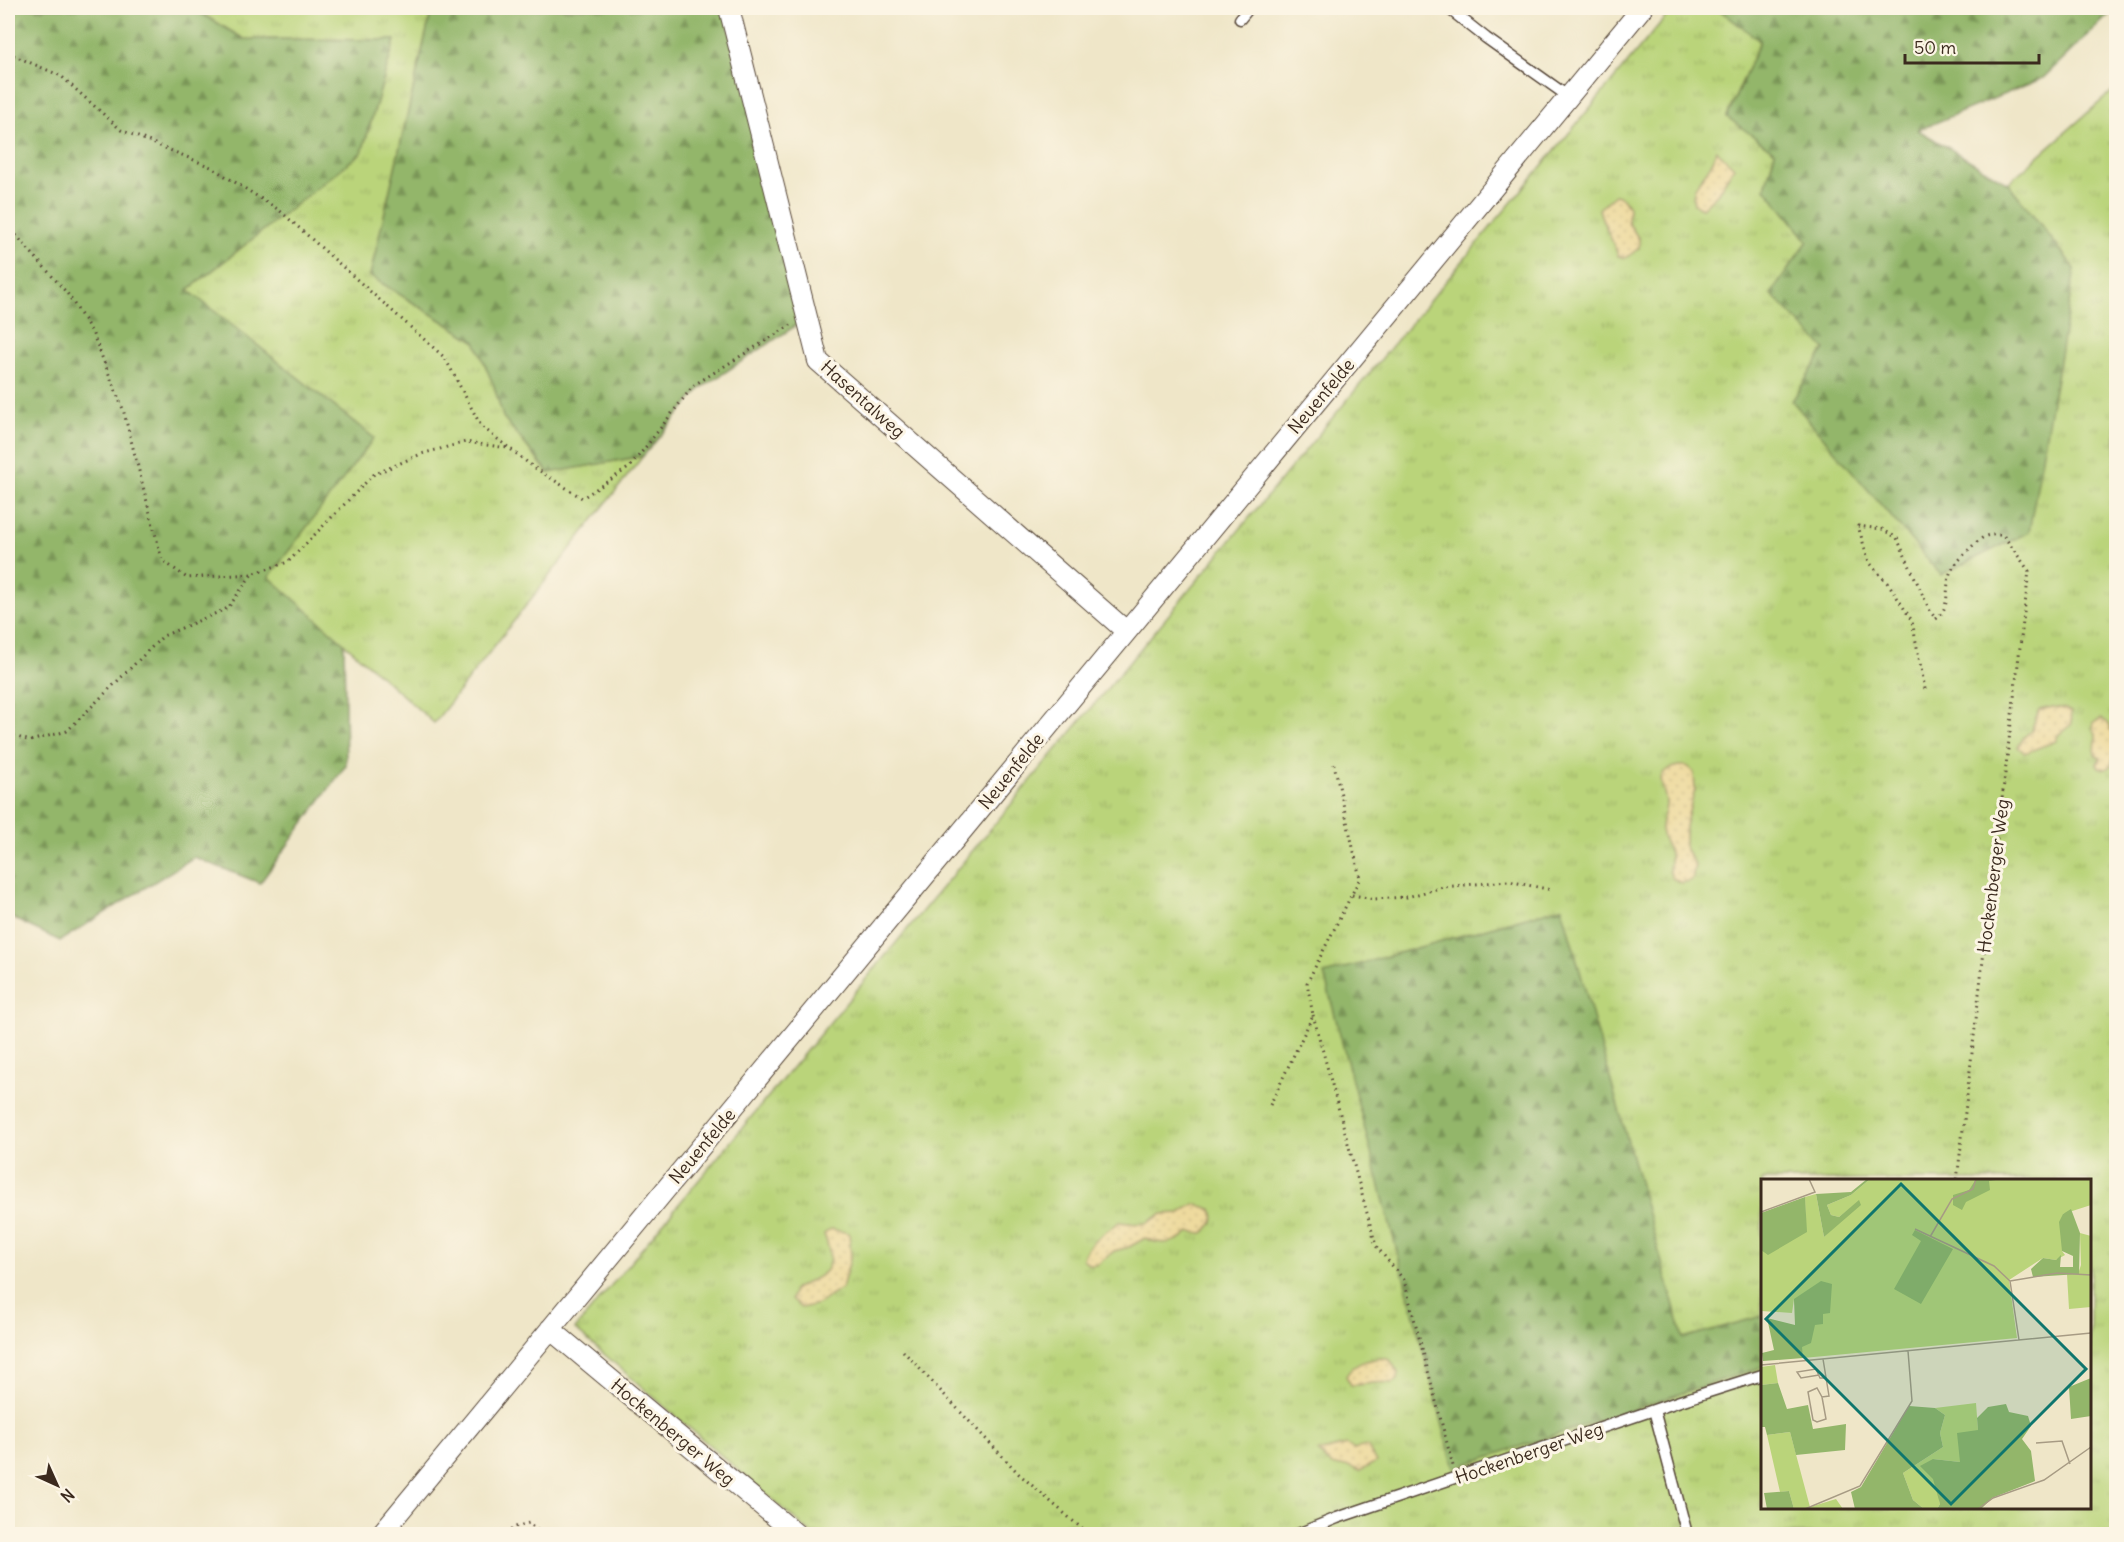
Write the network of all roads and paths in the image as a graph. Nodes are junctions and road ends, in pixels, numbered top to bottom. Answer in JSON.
{"nodes":[{"id":1,"x":729,"y":8,"type":"edge"},
{"id":2,"x":1250,"y":8,"type":"edge"},
{"id":3,"x":1448,"y":8,"type":"edge"},
{"id":4,"x":1642,"y":8,"type":"edge"},
{"id":5,"x":1240,"y":19,"type":"dead end"},
{"id":6,"x":8,"y":53,"type":"edge"},
{"id":7,"x":1569,"y":97,"type":"junction"},
{"id":8,"x":8,"y":226,"type":"edge"},
{"id":9,"x":806,"y":316,"type":"junction"},
{"id":10,"x":532,"y":466,"type":"junction"},
{"id":11,"x":252,"y":574,"type":"junction"},
{"id":12,"x":1126,"y":631,"type":"junction"},
{"id":13,"x":1925,"y":689,"type":"dead end"},
{"id":14,"x":8,"y":734,"type":"edge"},
{"id":15,"x":1334,"y":764,"type":"dead end"},
{"id":16,"x":1552,"y":890,"type":"dead end"},
{"id":17,"x":1352,"y":896,"type":"junction"},
{"id":18,"x":1313,"y":1016,"type":"junction"},
{"id":19,"x":1270,"y":1105,"type":"dead end"},
{"id":20,"x":1957,"y":1179,"type":"edge"},
{"id":21,"x":550,"y":1329,"type":"junction"},
{"id":22,"x":903,"y":1351,"type":"dead end"},
{"id":23,"x":1761,"y":1375,"type":"edge"},
{"id":24,"x":1654,"y":1410,"type":"junction"},
{"id":25,"x":1460,"y":1477,"type":"junction"},
{"id":26,"x":381,"y":1534,"type":"edge"},
{"id":27,"x":506,"y":1534,"type":"edge"},
{"id":28,"x":542,"y":1534,"type":"edge"},
{"id":29,"x":796,"y":1534,"type":"edge"},
{"id":30,"x":1088,"y":1534,"type":"edge"},
{"id":31,"x":1298,"y":1534,"type":"edge"},
{"id":32,"x":1687,"y":1534,"type":"edge"}],
"edges":[{"from":1,"to":9,"type":"street","name":"Hasentalweg"},
{"from":2,"to":5,"type":"lane"},
{"from":3,"to":7,"type":"lane"},
{"from":4,"to":7,"type":"street","name":"Neuenfelde"},
{"from":6,"to":10,"type":"path"},
{"from":7,"to":12,"type":"street","name":"Neuenfelde"},
{"from":8,"to":11,"type":"path"},
{"from":9,"to":10,"type":"path"},
{"from":9,"to":12,"type":"street","name":"Hasentalweg"},
{"from":10,"to":11,"type":"path"},
{"from":11,"to":14,"type":"path"},
{"from":12,"to":21,"type":"street","name":"Neuenfelde"},
{"from":13,"to":20,"type":"path","name":"Hockenberger Weg"},
{"from":15,"to":17,"type":"path"},
{"from":16,"to":17,"type":"path"},
{"from":17,"to":18,"type":"path"},
{"from":18,"to":19,"type":"path"},
{"from":18,"to":25,"type":"path"},
{"from":21,"to":26,"type":"street","name":"Neuenfelde"},
{"from":21,"to":29,"type":"street","name":"Hockenberger Weg"},
{"from":22,"to":30,"type":"path"},
{"from":23,"to":24,"type":"lane","name":"Hockenberger Weg"},
{"from":24,"to":25,"type":"lane","name":"Hockenberger Weg"},
{"from":24,"to":32,"type":"lane"},
{"from":25,"to":31,"type":"lane","name":"Hockenberger Weg"},
{"from":27,"to":28,"type":"path"}]}
